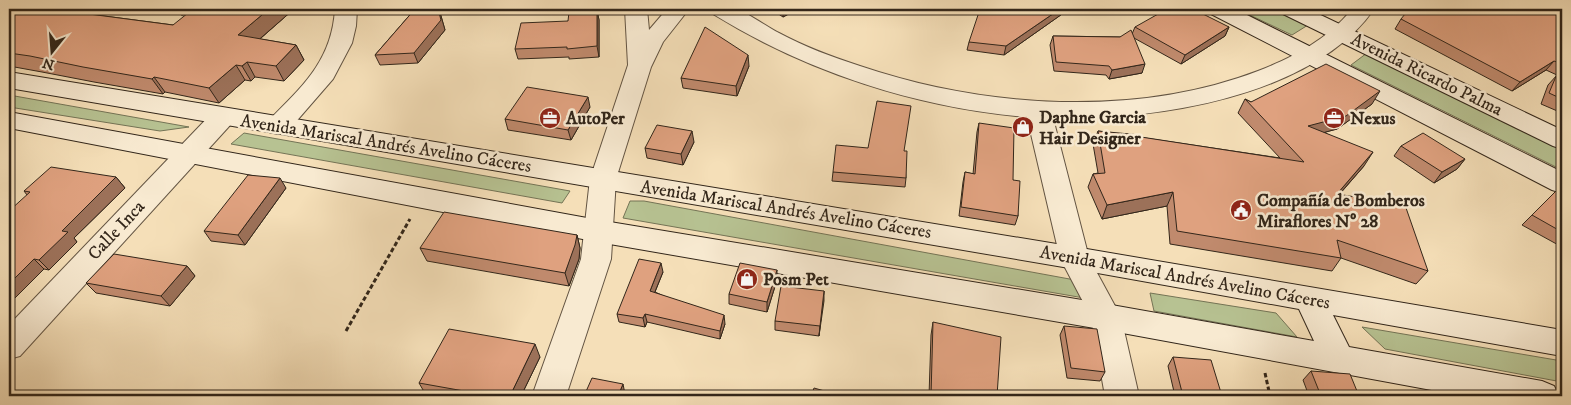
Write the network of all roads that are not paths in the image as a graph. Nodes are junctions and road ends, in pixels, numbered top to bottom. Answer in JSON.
{"nodes":[{"id":1,"x":346,"y":9,"type":"edge"},
{"id":2,"x":636,"y":9,"type":"edge"},
{"id":3,"x":678,"y":9,"type":"edge"},
{"id":4,"x":721,"y":9,"type":"edge"},
{"id":5,"x":1219,"y":9,"type":"edge"},
{"id":6,"x":1291,"y":9,"type":"edge"},
{"id":7,"x":1363,"y":9,"type":"edge"},
{"id":8,"x":1342,"y":33,"type":"junction"},
{"id":9,"x":1310,"y":55,"type":"junction"},
{"id":10,"x":639,"y":67,"type":"junction"},
{"id":11,"x":9,"y":80,"type":"edge"},
{"id":12,"x":1038,"y":109,"type":"junction"},
{"id":13,"x":224,"y":116,"type":"junction"},
{"id":14,"x":9,"y":120,"type":"edge"},
{"id":15,"x":278,"y":126,"type":"junction"},
{"id":16,"x":1562,"y":140,"type":"edge"},
{"id":17,"x":188,"y":153,"type":"junction"},
{"id":18,"x":603,"y":179,"type":"junction"},
{"id":19,"x":1562,"y":183,"type":"edge"},
{"id":20,"x":598,"y":231,"type":"junction"},
{"id":21,"x":1075,"y":258,"type":"junction"},
{"id":22,"x":1309,"y":299,"type":"junction"},
{"id":23,"x":1106,"y":317,"type":"junction"},
{"id":24,"x":1562,"y":343,"type":"edge"},
{"id":25,"x":9,"y":346,"type":"edge"},
{"id":26,"x":1339,"y":358,"type":"junction"},
{"id":27,"x":549,"y":396,"type":"edge"},
{"id":28,"x":1122,"y":396,"type":"edge"},
{"id":29,"x":1542,"y":396,"type":"edge"}],
"edges":[{"from":1,"to":15,"type":"street"},
{"from":2,"to":10,"type":"street"},
{"from":3,"to":10,"type":"street"},
{"from":4,"to":12,"type":"street"},
{"from":5,"to":9,"type":"street","name":"Avenida Ricardo Palma"},
{"from":6,"to":8,"type":"street","name":"Avenida Ricardo Palma"},
{"from":7,"to":8,"type":"street"},
{"from":8,"to":9,"type":"street"},
{"from":8,"to":16,"type":"street","name":"Avenida Ricardo Palma"},
{"from":9,"to":12,"type":"street"},
{"from":9,"to":19,"type":"street","name":"Avenida Ricardo Palma"},
{"from":10,"to":18,"type":"street"},
{"from":11,"to":13,"type":"street","name":"Avenida Mariscal Andrés Avelino Cáceres"},
{"from":12,"to":21,"type":"street"},
{"from":13,"to":15,"type":"street","name":"Avenida Mariscal Andrés Avelino Cáceres"},
{"from":13,"to":17,"type":"street","name":"Calle Inca"},
{"from":14,"to":17,"type":"street"},
{"from":15,"to":18,"type":"street","name":"Avenida Mariscal Andrés Avelino Cáceres"},
{"from":17,"to":20,"type":"street"},
{"from":17,"to":25,"type":"street","name":"Calle Inca"},
{"from":18,"to":20,"type":"street"},
{"from":18,"to":21,"type":"street","name":"Avenida Mariscal Andrés Avelino Cáceres"},
{"from":20,"to":23,"type":"street"},
{"from":20,"to":27,"type":"street"},
{"from":21,"to":22,"type":"street","name":"Avenida Mariscal Andrés Avelino Cáceres"},
{"from":21,"to":23,"type":"street"},
{"from":22,"to":24,"type":"street","name":"Avenida Mariscal Andrés Avelino Cáceres"},
{"from":22,"to":26,"type":"street"},
{"from":23,"to":26,"type":"street"},
{"from":23,"to":28,"type":"street"},
{"from":26,"to":29,"type":"street"}]}
